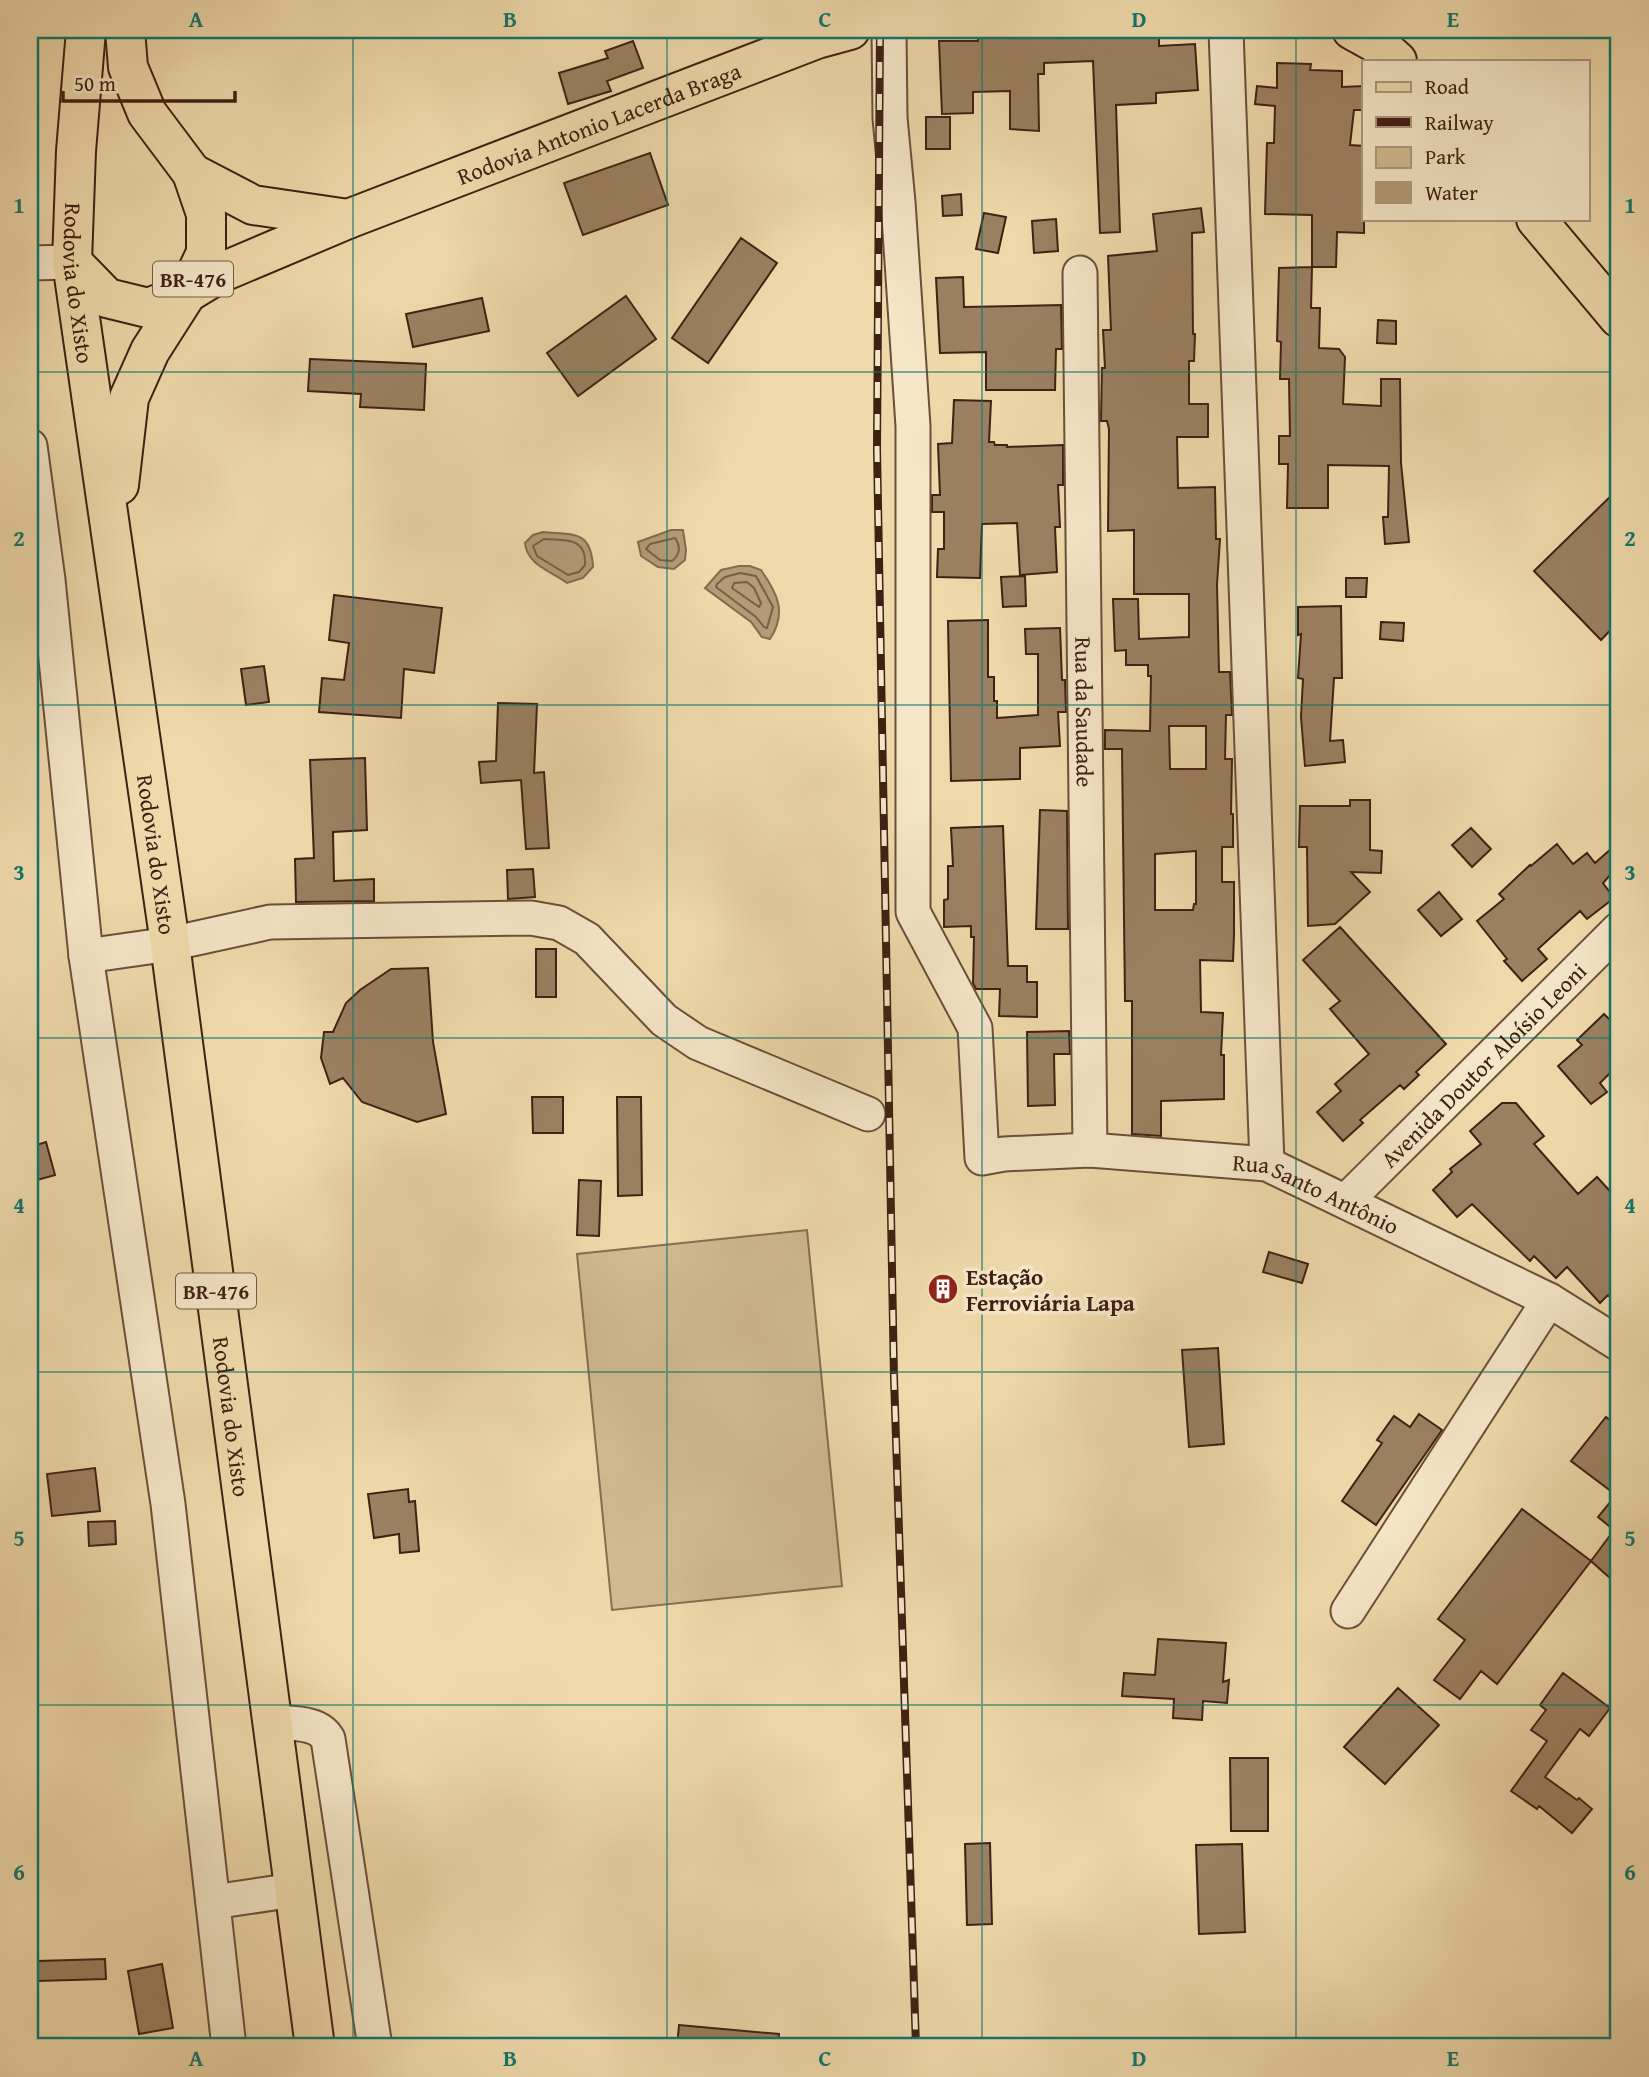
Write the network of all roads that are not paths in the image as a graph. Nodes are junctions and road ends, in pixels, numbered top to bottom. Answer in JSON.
{"nodes":[{"id":1,"x":86,"y":30,"type":"edge"},
{"id":2,"x":125,"y":30,"type":"edge"},
{"id":3,"x":890,"y":30,"type":"edge"},
{"id":4,"x":1226,"y":30,"type":"edge"},
{"id":5,"x":1352,"y":30,"type":"edge"},
{"id":6,"x":837,"y":32,"type":"edge"},
{"id":7,"x":1396,"y":60,"type":"edge"},
{"id":8,"x":192,"y":173,"type":"junction"},
{"id":9,"x":348,"y":219,"type":"junction"},
{"id":10,"x":1537,"y":220,"type":"edge"},
{"id":11,"x":72,"y":262,"type":"junction"},
{"id":12,"x":30,"y":263,"type":"edge"},
{"id":13,"x":1080,"y":273,"type":"dead end"},
{"id":14,"x":187,"y":293,"type":"junction"},
{"id":15,"x":1619,"y":318,"type":"edge"},
{"id":16,"x":30,"y":446,"type":"edge"},
{"id":17,"x":113,"y":536,"type":"junction"},
{"id":18,"x":1619,"y":929,"type":"edge"},
{"id":19,"x":170,"y":944,"type":"junction"},
{"id":20,"x":86,"y":956,"type":"junction"},
{"id":21,"x":868,"y":1114,"type":"dead end"},
{"id":22,"x":1090,"y":1150,"type":"junction"},
{"id":23,"x":1267,"y":1164,"type":"junction"},
{"id":24,"x":1347,"y":1200,"type":"junction"},
{"id":25,"x":1549,"y":1300,"type":"junction"},
{"id":26,"x":1619,"y":1344,"type":"edge"},
{"id":27,"x":1348,"y":1611,"type":"dead end"},
{"id":28,"x":272,"y":1722,"type":"junction"},
{"id":29,"x":294,"y":1890,"type":"junction"},
{"id":30,"x":213,"y":1902,"type":"junction"},
{"id":31,"x":229,"y":2047,"type":"edge"},
{"id":32,"x":315,"y":2047,"type":"edge"},
{"id":33,"x":375,"y":2047,"type":"edge"}],
"edges":[{"from":1,"to":11,"type":"main road","name":"Rodovia do Xisto","number":"BR-476"},
{"from":2,"to":8,"type":"main road","name":"Rodovia do Xisto","number":"BR-476"},
{"from":3,"to":22,"type":"street","name":"Rua Santo Antônio"},
{"from":4,"to":23,"type":"street"},
{"from":5,"to":7,"type":"main road"},
{"from":6,"to":9,"type":"main road","name":"Rodovia Antonio Lacerda Braga"},
{"from":8,"to":9,"type":"main road","name":"Rodovia Antonio Lacerda Braga"},
{"from":8,"to":14,"type":"main road","name":"Rodovia do Xisto","number":"BR-476"},
{"from":9,"to":14,"type":"main road","name":"Rodovia Antonio Lacerda Braga"},
{"from":10,"to":15,"type":"main road"},
{"from":11,"to":12,"type":"street"},
{"from":11,"to":14,"type":"main road","name":"Rodovia Antonio Lacerda Braga"},
{"from":11,"to":17,"type":"main road","name":"Rodovia do Xisto","number":"BR-476"},
{"from":13,"to":22,"type":"street","name":"Rua da Saudade"},
{"from":14,"to":17,"type":"main road","name":"Rodovia do Xisto","number":"BR-476"},
{"from":16,"to":20,"type":"street"},
{"from":17,"to":19,"type":"main road","name":"Rodovia do Xisto","number":"BR-476"},
{"from":18,"to":24,"type":"street","name":"Avenida Doutor Aloísio Leoni"},
{"from":19,"to":20,"type":"street"},
{"from":19,"to":21,"type":"street"},
{"from":19,"to":28,"type":"main road","name":"Rodovia do Xisto","number":"BR-476"},
{"from":20,"to":30,"type":"street"},
{"from":22,"to":23,"type":"street","name":"Rua Santo Antônio"},
{"from":23,"to":24,"type":"street","name":"Rua Santo Antônio"},
{"from":24,"to":25,"type":"street","name":"Rua Santo Antônio"},
{"from":25,"to":26,"type":"street","name":"Rua Santo Antônio"},
{"from":25,"to":27,"type":"street"},
{"from":28,"to":29,"type":"main road","name":"Rodovia do Xisto","number":"BR-476"},
{"from":28,"to":33,"type":"street"},
{"from":29,"to":30,"type":"street"},
{"from":29,"to":32,"type":"main road","name":"Rodovia do Xisto","number":"BR-476"},
{"from":30,"to":31,"type":"street"}]}
